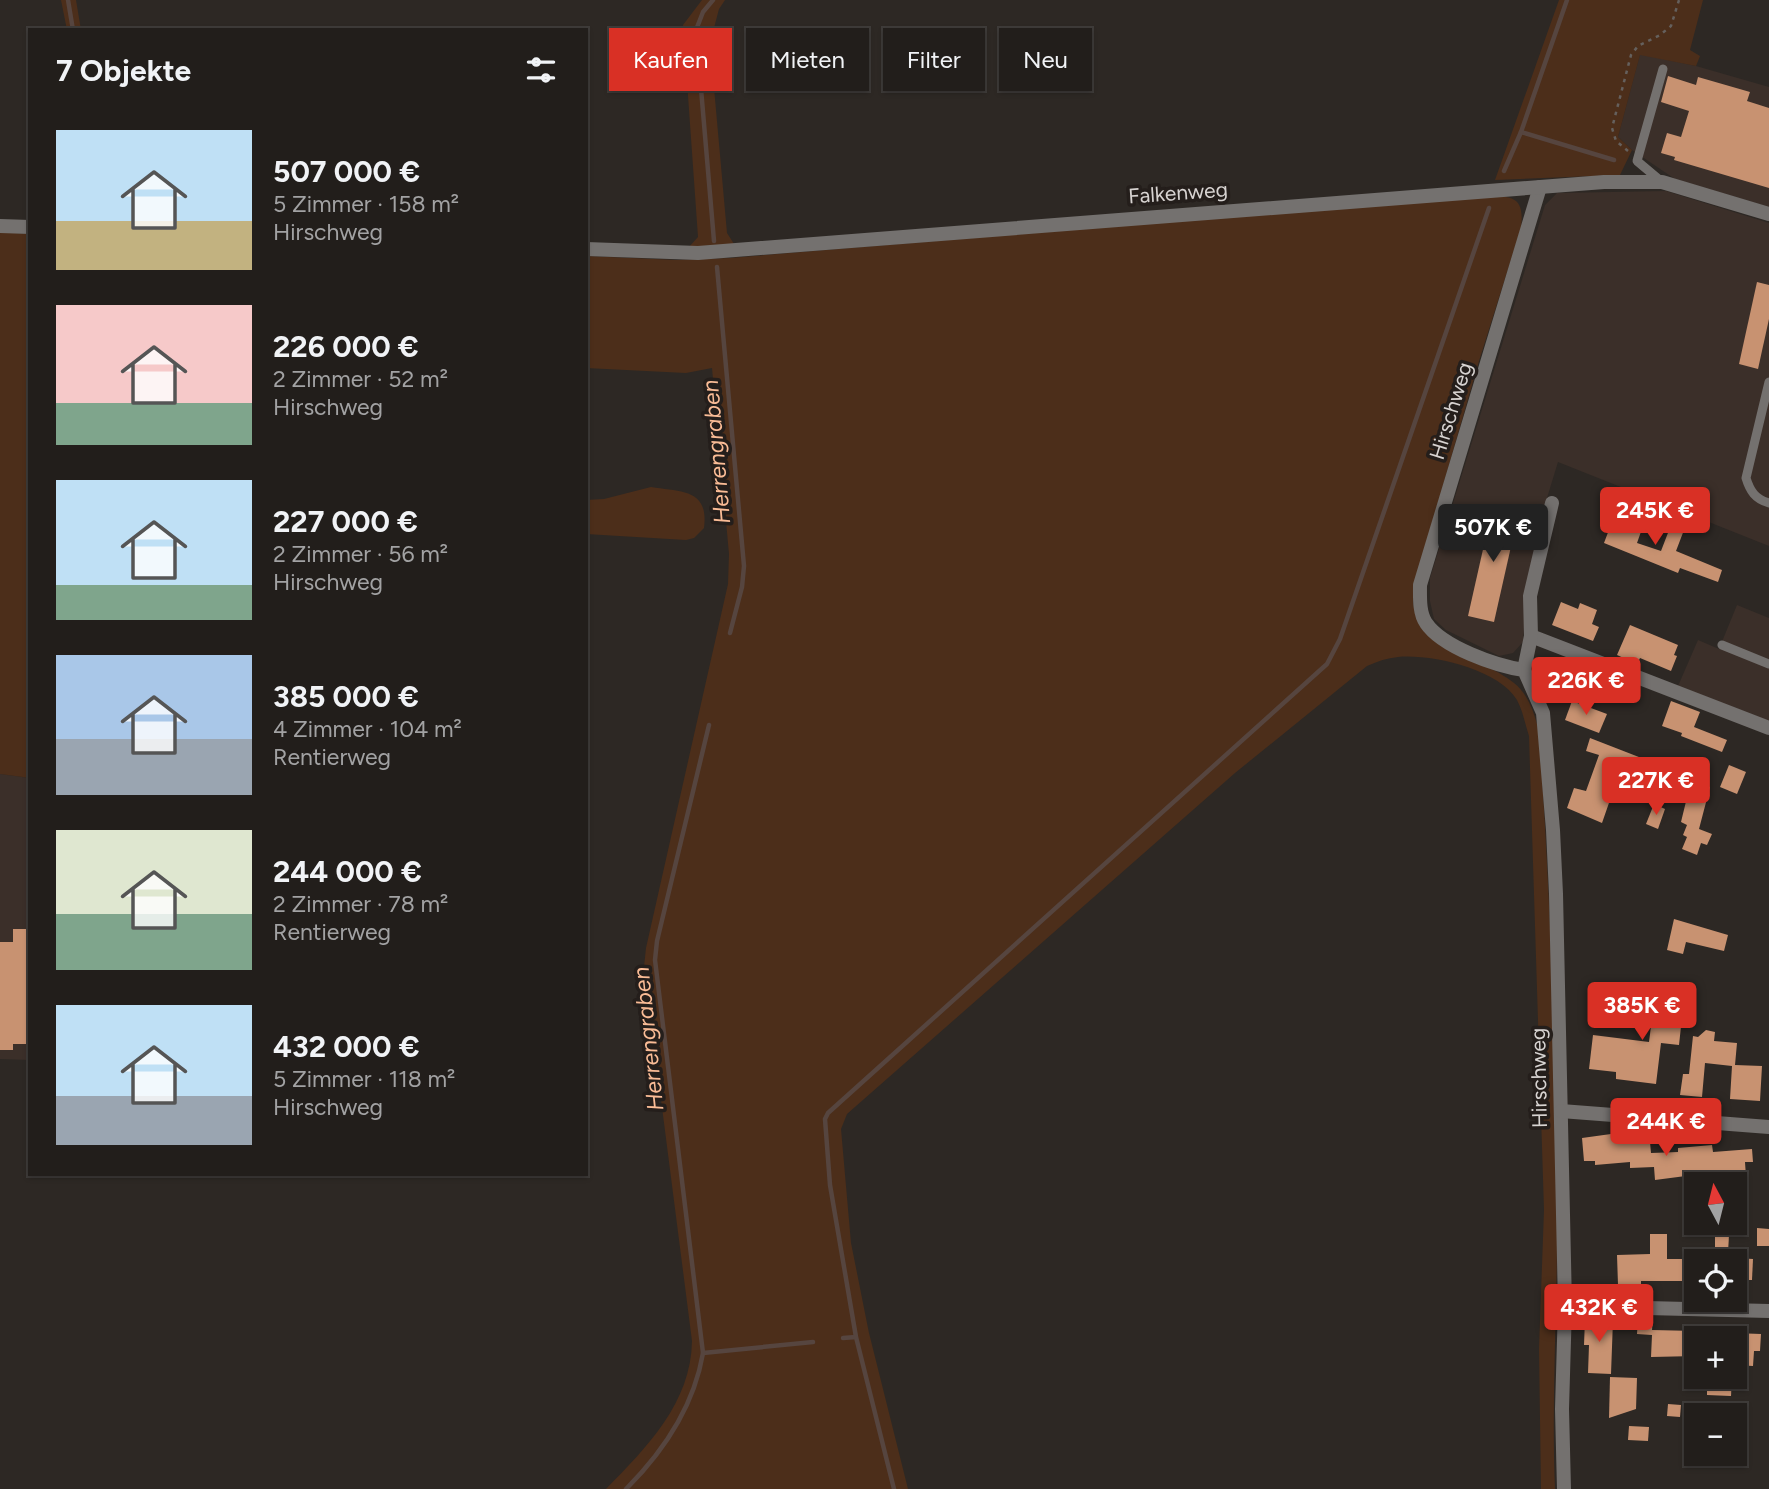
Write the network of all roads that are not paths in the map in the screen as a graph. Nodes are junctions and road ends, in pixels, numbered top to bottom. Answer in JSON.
{"nodes":[{"id":1,"x":1663,"y":69,"type":"dead end"},
{"id":2,"x":1662,"y":182,"type":"junction"},
{"id":3,"x":1540,"y":187,"type":"junction"},
{"id":4,"x":1769,"y":214,"type":"edge"},
{"id":5,"x":0,"y":226,"type":"edge"},
{"id":6,"x":28,"y":227,"type":"edge"},
{"id":7,"x":588,"y":249,"type":"edge"},
{"id":8,"x":1769,"y":382,"type":"edge"},
{"id":9,"x":1552,"y":503,"type":"dead end"},
{"id":10,"x":1769,"y":503,"type":"edge"},
{"id":11,"x":1531,"y":636,"type":"junction"},
{"id":12,"x":1722,"y":645,"type":"dead end"},
{"id":13,"x":1769,"y":664,"type":"edge"},
{"id":14,"x":1524,"y":670,"type":"junction"},
{"id":15,"x":1769,"y":728,"type":"edge"},
{"id":16,"x":1561,"y":1111,"type":"junction"},
{"id":17,"x":1769,"y":1127,"type":"edge"},
{"id":18,"x":1565,"y":1306,"type":"junction"},
{"id":19,"x":1769,"y":1311,"type":"edge"},
{"id":20,"x":1564,"y":1489,"type":"edge"}],
"edges":[{"from":1,"to":2,"type":"lane"},
{"from":2,"to":3,"type":"street","name":"Falkenweg"},
{"from":2,"to":4,"type":"street","name":"Falkenweg"},
{"from":3,"to":7,"type":"street","name":"Falkenweg"},
{"from":3,"to":14,"type":"street","name":"Hirschweg"},
{"from":5,"to":6,"type":"street"},
{"from":8,"to":10,"type":"lane"},
{"from":9,"to":11,"type":"street"},
{"from":11,"to":14,"type":"street"},
{"from":11,"to":15,"type":"street"},
{"from":12,"to":13,"type":"lane"},
{"from":14,"to":16,"type":"street","name":"Hirschweg"},
{"from":16,"to":17,"type":"street"},
{"from":16,"to":18,"type":"street","name":"Hirschweg"},
{"from":18,"to":19,"type":"street"},
{"from":18,"to":20,"type":"street","name":"Hirschweg"}]}
